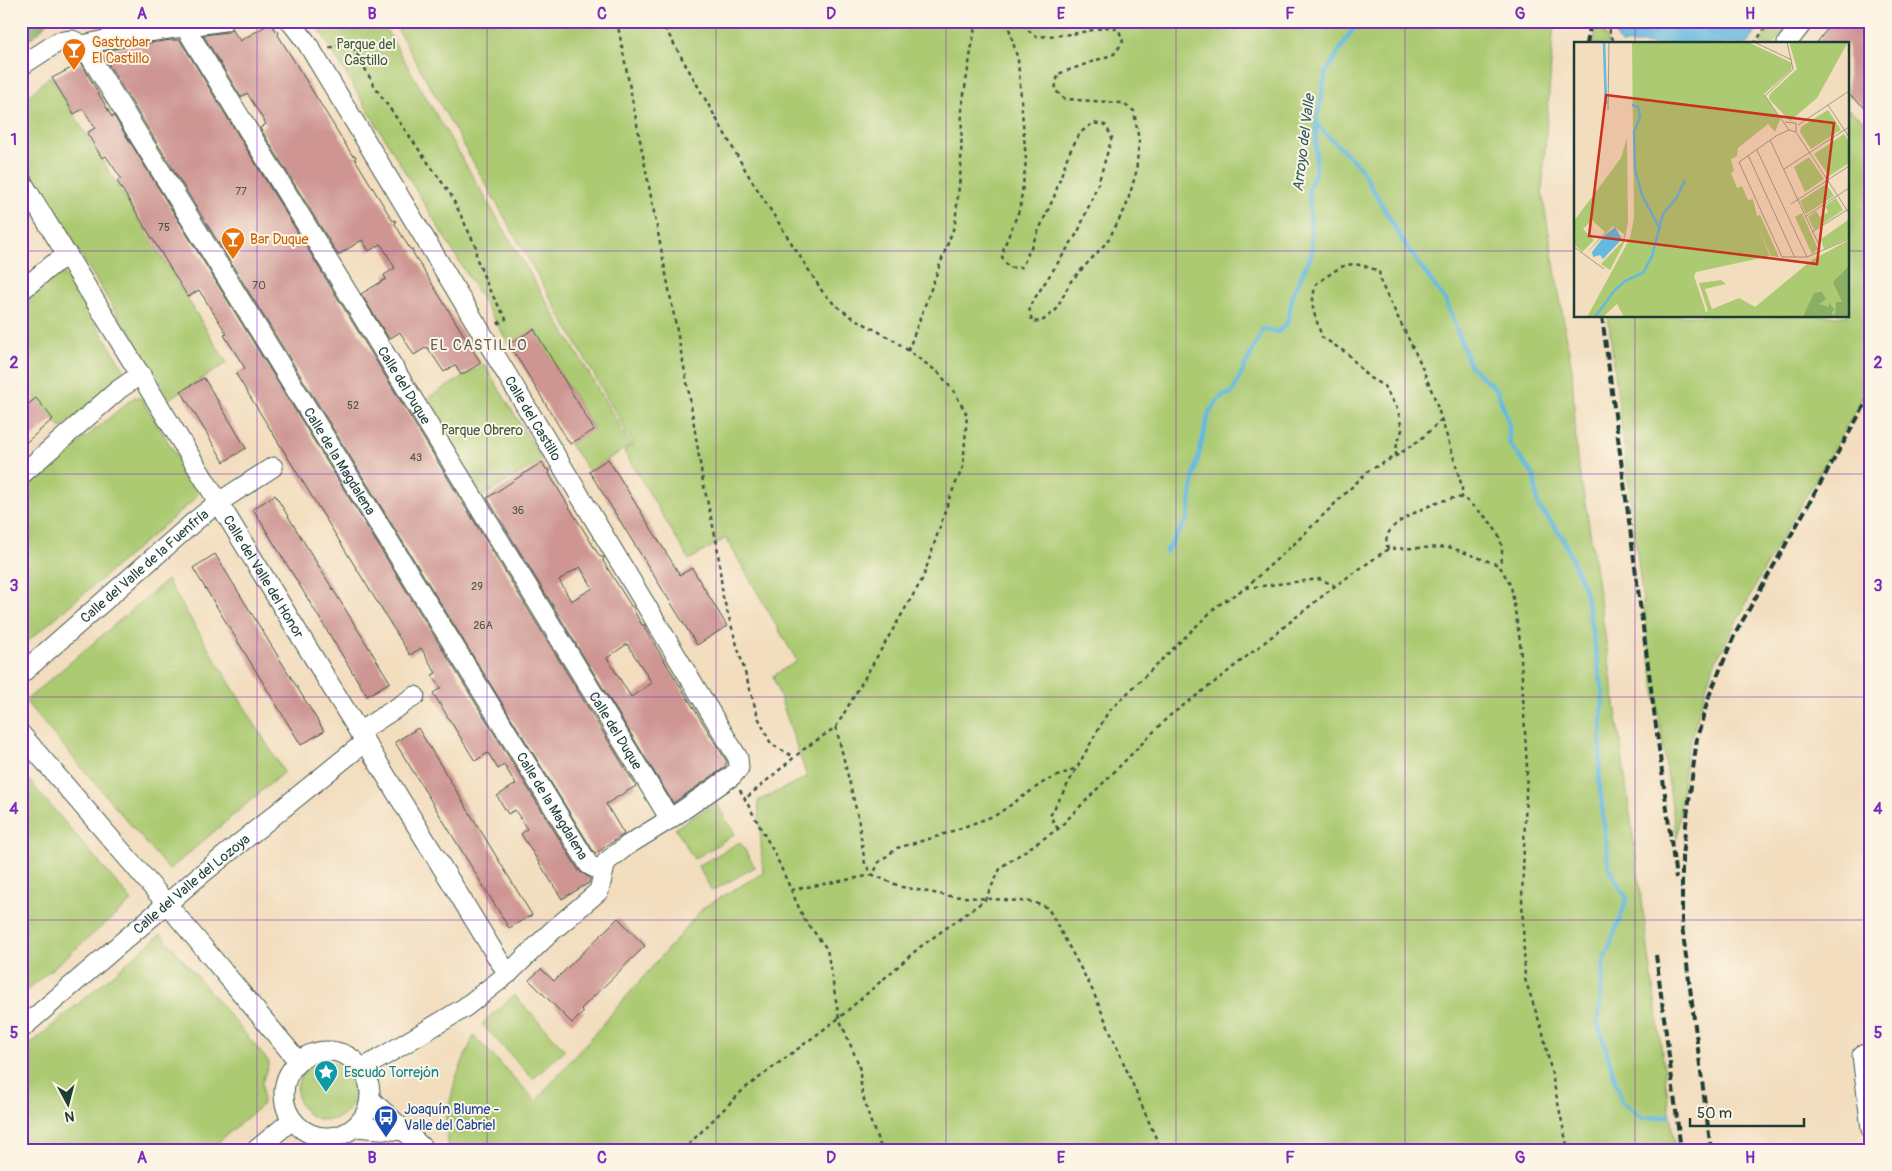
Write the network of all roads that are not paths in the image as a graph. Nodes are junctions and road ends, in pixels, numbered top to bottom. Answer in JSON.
{"nodes":[{"id":1,"x":224,"y":21,"type":"edge"},
{"id":2,"x":290,"y":21,"type":"edge"},
{"id":3,"x":1804,"y":21,"type":"edge"},
{"id":4,"x":185,"y":27,"type":"junction"},
{"id":5,"x":1788,"y":42,"type":"edge"},
{"id":6,"x":83,"y":45,"type":"junction"},
{"id":7,"x":21,"y":66,"type":"edge"},
{"id":8,"x":21,"y":180,"type":"edge"},
{"id":9,"x":68,"y":255,"type":"junction"},
{"id":10,"x":21,"y":290,"type":"edge"},
{"id":11,"x":141,"y":374,"type":"junction"},
{"id":12,"x":273,"y":467,"type":"dead end"},
{"id":13,"x":21,"y":475,"type":"edge"},
{"id":14,"x":219,"y":502,"type":"junction"},
{"id":15,"x":21,"y":674,"type":"edge"},
{"id":16,"x":415,"y":696,"type":"dead end"},
{"id":17,"x":21,"y":734,"type":"edge"},
{"id":18,"x":362,"y":737,"type":"junction"},
{"id":19,"x":670,"y":819,"type":"junction"},
{"id":20,"x":603,"y":872,"type":"junction"},
{"id":21,"x":167,"y":904,"type":"junction"},
{"id":22,"x":509,"y":973,"type":"junction"},
{"id":23,"x":21,"y":1029,"type":"edge"},
{"id":24,"x":1862,"y":1055,"type":"dead end"},
{"id":25,"x":298,"y":1061,"type":"junction"},
{"id":26,"x":362,"y":1069,"type":"junction"},
{"id":27,"x":370,"y":1099,"type":"junction"},
{"id":28,"x":292,"y":1120,"type":"junction"},
{"id":29,"x":355,"y":1127,"type":"junction"},
{"id":30,"x":1871,"y":1128,"type":"edge"},
{"id":31,"x":404,"y":1131,"type":"junction"},
{"id":32,"x":256,"y":1150,"type":"edge"},
{"id":33,"x":425,"y":1150,"type":"edge"}],
"edges":[{"from":1,"to":4,"type":"street"},
{"from":2,"to":19,"type":"street","name":"Calle del Castillo"},
{"from":3,"to":5,"type":"street"},
{"from":4,"to":6,"type":"street"},
{"from":4,"to":19,"type":"street","name":"Calle del Duque"},
{"from":6,"to":7,"type":"street"},
{"from":6,"to":20,"type":"street","name":"Calle de la Magdalena"},
{"from":8,"to":9,"type":"street","name":"Calle del Valle del Honor"},
{"from":9,"to":10,"type":"street"},
{"from":9,"to":11,"type":"street","name":"Calle del Valle del Honor"},
{"from":11,"to":13,"type":"street"},
{"from":11,"to":14,"type":"street","name":"Calle del Valle del Honor"},
{"from":12,"to":14,"type":"street","name":"Calle del Valle de la Fuenfría"},
{"from":14,"to":15,"type":"street","name":"Calle del Valle de la Fuenfría"},
{"from":14,"to":18,"type":"street","name":"Calle del Valle del Honor"},
{"from":16,"to":18,"type":"street","name":"Calle del Valle del Lozoya"},
{"from":17,"to":21,"type":"street"},
{"from":18,"to":21,"type":"street","name":"Calle del Valle del Lozoya"},
{"from":18,"to":22,"type":"street","name":"Calle del Valle del Honor"},
{"from":19,"to":20,"type":"street"},
{"from":20,"to":22,"type":"street"},
{"from":21,"to":23,"type":"street","name":"Calle del Valle del Lozoya"},
{"from":21,"to":25,"type":"street"},
{"from":22,"to":26,"type":"street"},
{"from":24,"to":30,"type":"street"},
{"from":25,"to":26,"type":"street"},
{"from":25,"to":28,"type":"street"},
{"from":26,"to":27,"type":"street"},
{"from":27,"to":29,"type":"street"},
{"from":27,"to":31,"type":"street"},
{"from":28,"to":29,"type":"street"},
{"from":28,"to":32,"type":"street"},
{"from":29,"to":31,"type":"street"},
{"from":31,"to":33,"type":"street"}]}
